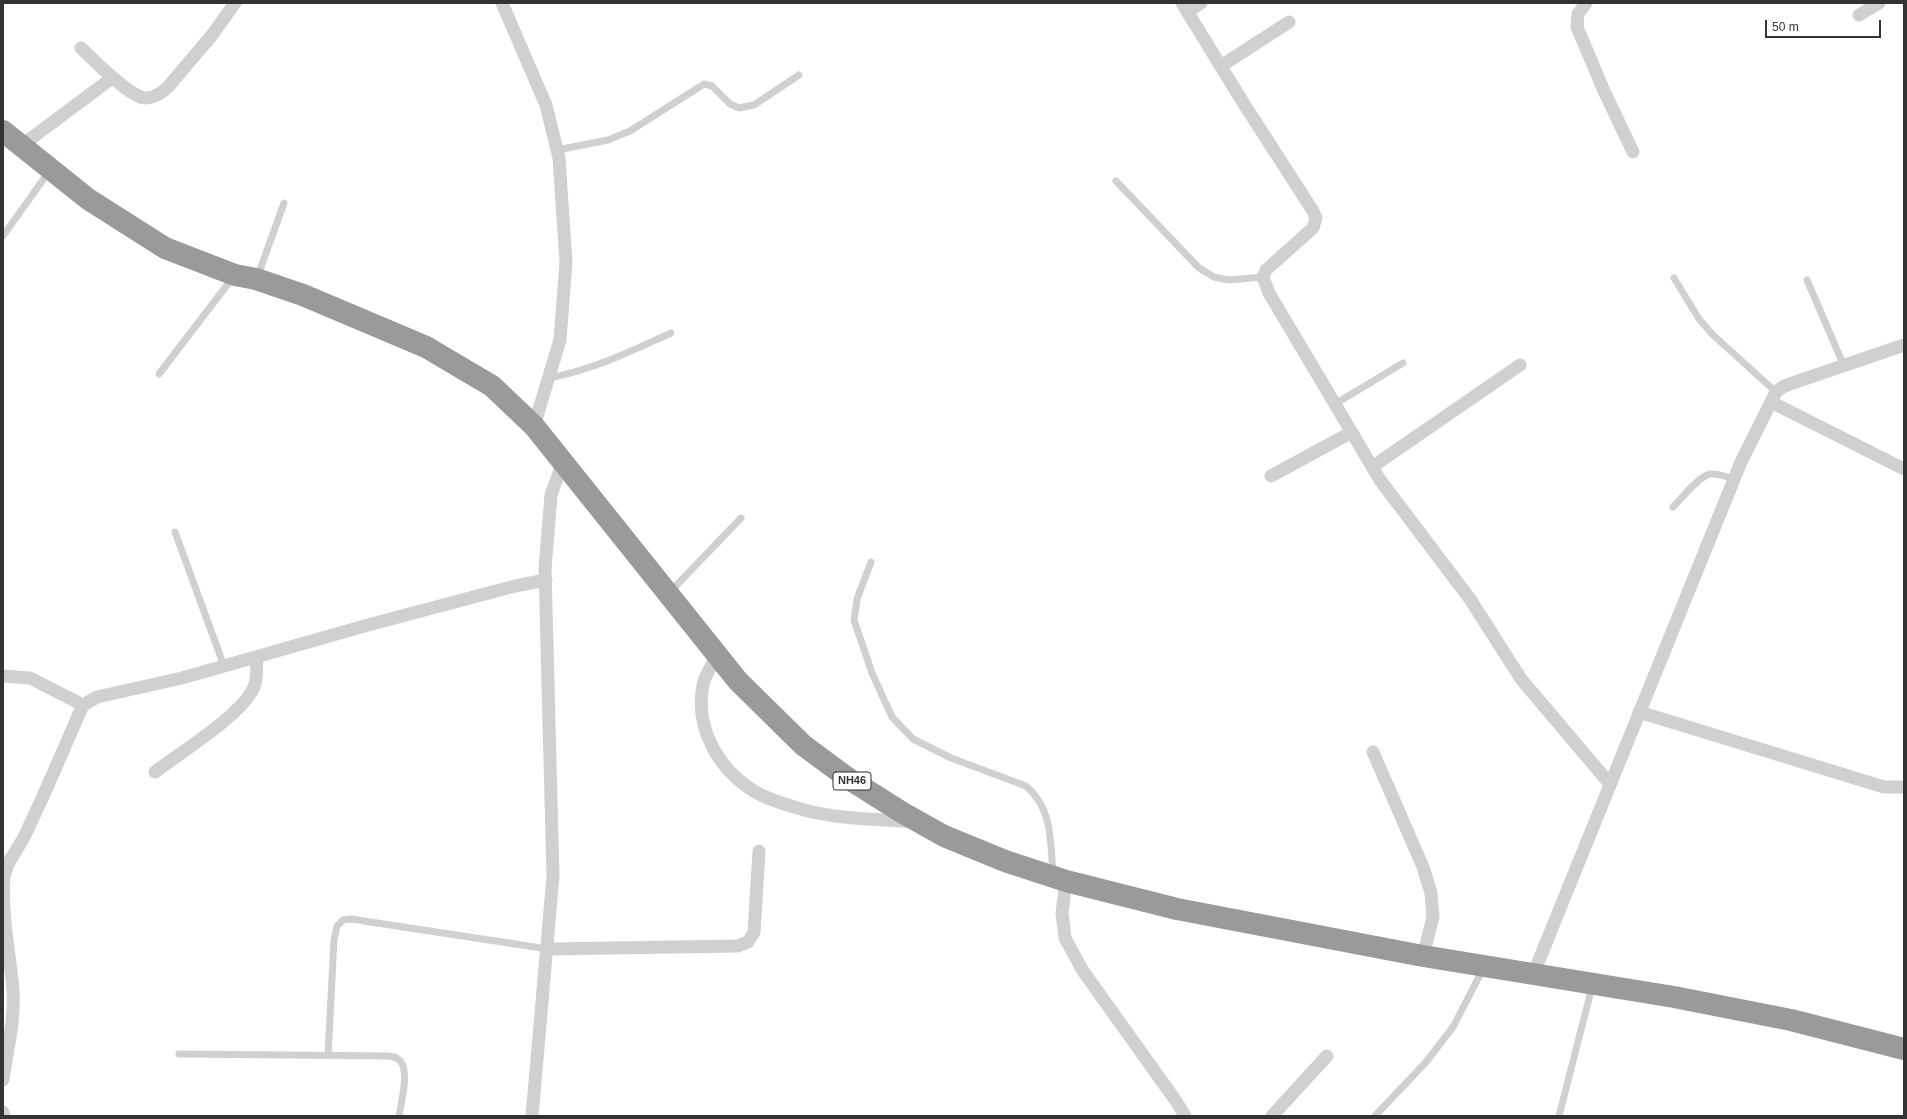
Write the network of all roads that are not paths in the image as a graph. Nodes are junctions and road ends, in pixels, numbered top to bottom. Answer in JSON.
{"nodes":[{"id":1,"x":235,"y":3,"type":"edge"},
{"id":2,"x":502,"y":3,"type":"edge"},
{"id":3,"x":1201,"y":3,"type":"edge"},
{"id":4,"x":1586,"y":3,"type":"edge"},
{"id":5,"x":1879,"y":3,"type":"edge"},
{"id":6,"x":1185,"y":8,"type":"edge"},
{"id":7,"x":1859,"y":15,"type":"dead end"},
{"id":8,"x":1289,"y":22,"type":"dead end"},
{"id":9,"x":81,"y":48,"type":"dead end"},
{"id":10,"x":1221,"y":66,"type":"junction"},
{"id":11,"x":799,"y":75,"type":"dead end"},
{"id":12,"x":112,"y":78,"type":"junction"},
{"id":13,"x":3,"y":131,"type":"edge"},
{"id":14,"x":21,"y":146,"type":"junction"},
{"id":15,"x":557,"y":150,"type":"junction"},
{"id":16,"x":1633,"y":152,"type":"dead end"},
{"id":17,"x":50,"y":170,"type":"junction"},
{"id":18,"x":1116,"y":182,"type":"dead end"},
{"id":19,"x":284,"y":203,"type":"dead end"},
{"id":20,"x":3,"y":236,"type":"edge"},
{"id":21,"x":235,"y":275,"type":"junction"},
{"id":22,"x":1263,"y":277,"type":"junction"},
{"id":23,"x":1674,"y":278,"type":"dead end"},
{"id":24,"x":256,"y":279,"type":"junction"},
{"id":25,"x":1807,"y":280,"type":"dead end"},
{"id":26,"x":671,"y":334,"type":"dead end"},
{"id":27,"x":1904,"y":345,"type":"edge"},
{"id":28,"x":1403,"y":363,"type":"dead end"},
{"id":29,"x":1520,"y":365,"type":"dead end"},
{"id":30,"x":1844,"y":366,"type":"junction"},
{"id":31,"x":159,"y":374,"type":"dead end"},
{"id":32,"x":549,"y":378,"type":"junction"},
{"id":33,"x":1774,"y":397,"type":"junction"},
{"id":34,"x":1335,"y":404,"type":"junction"},
{"id":35,"x":534,"y":426,"type":"junction"},
{"id":36,"x":1352,"y":432,"type":"junction"},
{"id":37,"x":563,"y":462,"type":"junction"},
{"id":38,"x":1372,"y":467,"type":"junction"},
{"id":39,"x":1904,"y":469,"type":"edge"},
{"id":40,"x":1271,"y":476,"type":"dead end"},
{"id":41,"x":1734,"y":480,"type":"junction"},
{"id":42,"x":1673,"y":507,"type":"dead end"},
{"id":43,"x":741,"y":518,"type":"dead end"},
{"id":44,"x":175,"y":532,"type":"dead end"},
{"id":45,"x":871,"y":562,"type":"dead end"},
{"id":46,"x":546,"y":580,"type":"junction"},
{"id":47,"x":668,"y":594,"type":"junction"},
{"id":48,"x":717,"y":655,"type":"junction"},
{"id":49,"x":257,"y":657,"type":"junction"},
{"id":50,"x":224,"y":666,"type":"junction"},
{"id":51,"x":3,"y":676,"type":"edge"},
{"id":52,"x":84,"y":704,"type":"junction"},
{"id":53,"x":1639,"y":712,"type":"junction"},
{"id":54,"x":1374,"y":752,"type":"dead end"},
{"id":55,"x":155,"y":772,"type":"dead end"},
{"id":56,"x":1610,"y":784,"type":"junction"},
{"id":57,"x":1904,"y":787,"type":"edge"},
{"id":58,"x":920,"y":823,"type":"junction"},
{"id":59,"x":759,"y":851,"type":"dead end"},
{"id":60,"x":6,"y":864,"type":"edge"},
{"id":61,"x":1060,"y":879,"type":"junction"},
{"id":62,"x":548,"y":949,"type":"junction"},
{"id":63,"x":1423,"y":956,"type":"junction"},
{"id":64,"x":1484,"y":967,"type":"junction"},
{"id":65,"x":1532,"y":975,"type":"junction"},
{"id":66,"x":1593,"y":982,"type":"junction"},
{"id":67,"x":1904,"y":1049,"type":"edge"},
{"id":68,"x":179,"y":1054,"type":"dead end"},
{"id":69,"x":328,"y":1055,"type":"junction"},
{"id":70,"x":1327,"y":1056,"type":"dead end"},
{"id":71,"x":3,"y":1080,"type":"edge"},
{"id":72,"x":3,"y":1112,"type":"edge"},
{"id":73,"x":4,"y":1116,"type":"edge"},
{"id":74,"x":399,"y":1116,"type":"edge"},
{"id":75,"x":532,"y":1116,"type":"edge"},
{"id":76,"x":1185,"y":1116,"type":"edge"},
{"id":77,"x":1272,"y":1116,"type":"edge"},
{"id":78,"x":1375,"y":1116,"type":"edge"},
{"id":79,"x":1559,"y":1116,"type":"edge"}],
"edges":[{"from":1,"to":12,"type":"street"},
{"from":2,"to":15,"type":"street"},
{"from":3,"to":6,"type":"street"},
{"from":4,"to":16,"type":"street"},
{"from":5,"to":7,"type":"street"},
{"from":6,"to":10,"type":"street"},
{"from":8,"to":10,"type":"street"},
{"from":9,"to":12,"type":"street"},
{"from":10,"to":22,"type":"street"},
{"from":11,"to":15,"type":"lane"},
{"from":12,"to":14,"type":"street"},
{"from":13,"to":14,"type":"highway","number":"NH46"},
{"from":14,"to":17,"type":"highway","number":"NH46"},
{"from":15,"to":32,"type":"street"},
{"from":17,"to":20,"type":"lane"},
{"from":17,"to":21,"type":"highway","number":"NH46"},
{"from":18,"to":22,"type":"lane"},
{"from":19,"to":24,"type":"lane"},
{"from":21,"to":24,"type":"highway","number":"NH46"},
{"from":21,"to":31,"type":"lane"},
{"from":22,"to":34,"type":"street"},
{"from":23,"to":33,"type":"lane"},
{"from":24,"to":35,"type":"highway","number":"NH46"},
{"from":25,"to":30,"type":"lane"},
{"from":26,"to":32,"type":"lane"},
{"from":27,"to":30,"type":"street"},
{"from":28,"to":34,"type":"lane"},
{"from":29,"to":38,"type":"street"},
{"from":30,"to":33,"type":"street"},
{"from":32,"to":35,"type":"street"},
{"from":33,"to":39,"type":"street"},
{"from":33,"to":41,"type":"street"},
{"from":34,"to":36,"type":"street"},
{"from":35,"to":37,"type":"highway","number":"NH46"},
{"from":36,"to":38,"type":"street"},
{"from":36,"to":40,"type":"street"},
{"from":37,"to":46,"type":"street"},
{"from":37,"to":47,"type":"highway","number":"NH46"},
{"from":38,"to":56,"type":"street"},
{"from":41,"to":42,"type":"lane"},
{"from":41,"to":53,"type":"street"},
{"from":43,"to":47,"type":"lane"},
{"from":44,"to":50,"type":"lane"},
{"from":45,"to":61,"type":"lane"},
{"from":46,"to":49,"type":"street"},
{"from":46,"to":62,"type":"street"},
{"from":47,"to":48,"type":"highway","number":"NH46"},
{"from":48,"to":58,"type":"highway","number":"NH46"},
{"from":48,"to":58,"type":"street"},
{"from":49,"to":50,"type":"street"},
{"from":49,"to":55,"type":"street"},
{"from":50,"to":52,"type":"street"},
{"from":51,"to":52,"type":"street"},
{"from":52,"to":60,"type":"street"},
{"from":53,"to":56,"type":"street"},
{"from":53,"to":57,"type":"street"},
{"from":54,"to":63,"type":"street"},
{"from":56,"to":65,"type":"street"},
{"from":58,"to":61,"type":"highway","number":"NH46"},
{"from":59,"to":62,"type":"street"},
{"from":60,"to":71,"type":"street"},
{"from":61,"to":63,"type":"highway","number":"NH46"},
{"from":61,"to":76,"type":"street"},
{"from":62,"to":69,"type":"lane"},
{"from":62,"to":75,"type":"street"},
{"from":63,"to":64,"type":"highway","number":"NH46"},
{"from":64,"to":65,"type":"highway","number":"NH46"},
{"from":64,"to":78,"type":"lane"},
{"from":65,"to":66,"type":"highway","number":"NH46"},
{"from":66,"to":67,"type":"highway","number":"NH46"},
{"from":66,"to":79,"type":"lane"},
{"from":68,"to":69,"type":"lane"},
{"from":69,"to":74,"type":"lane"},
{"from":70,"to":77,"type":"street"},
{"from":72,"to":73,"type":"street"}]}
